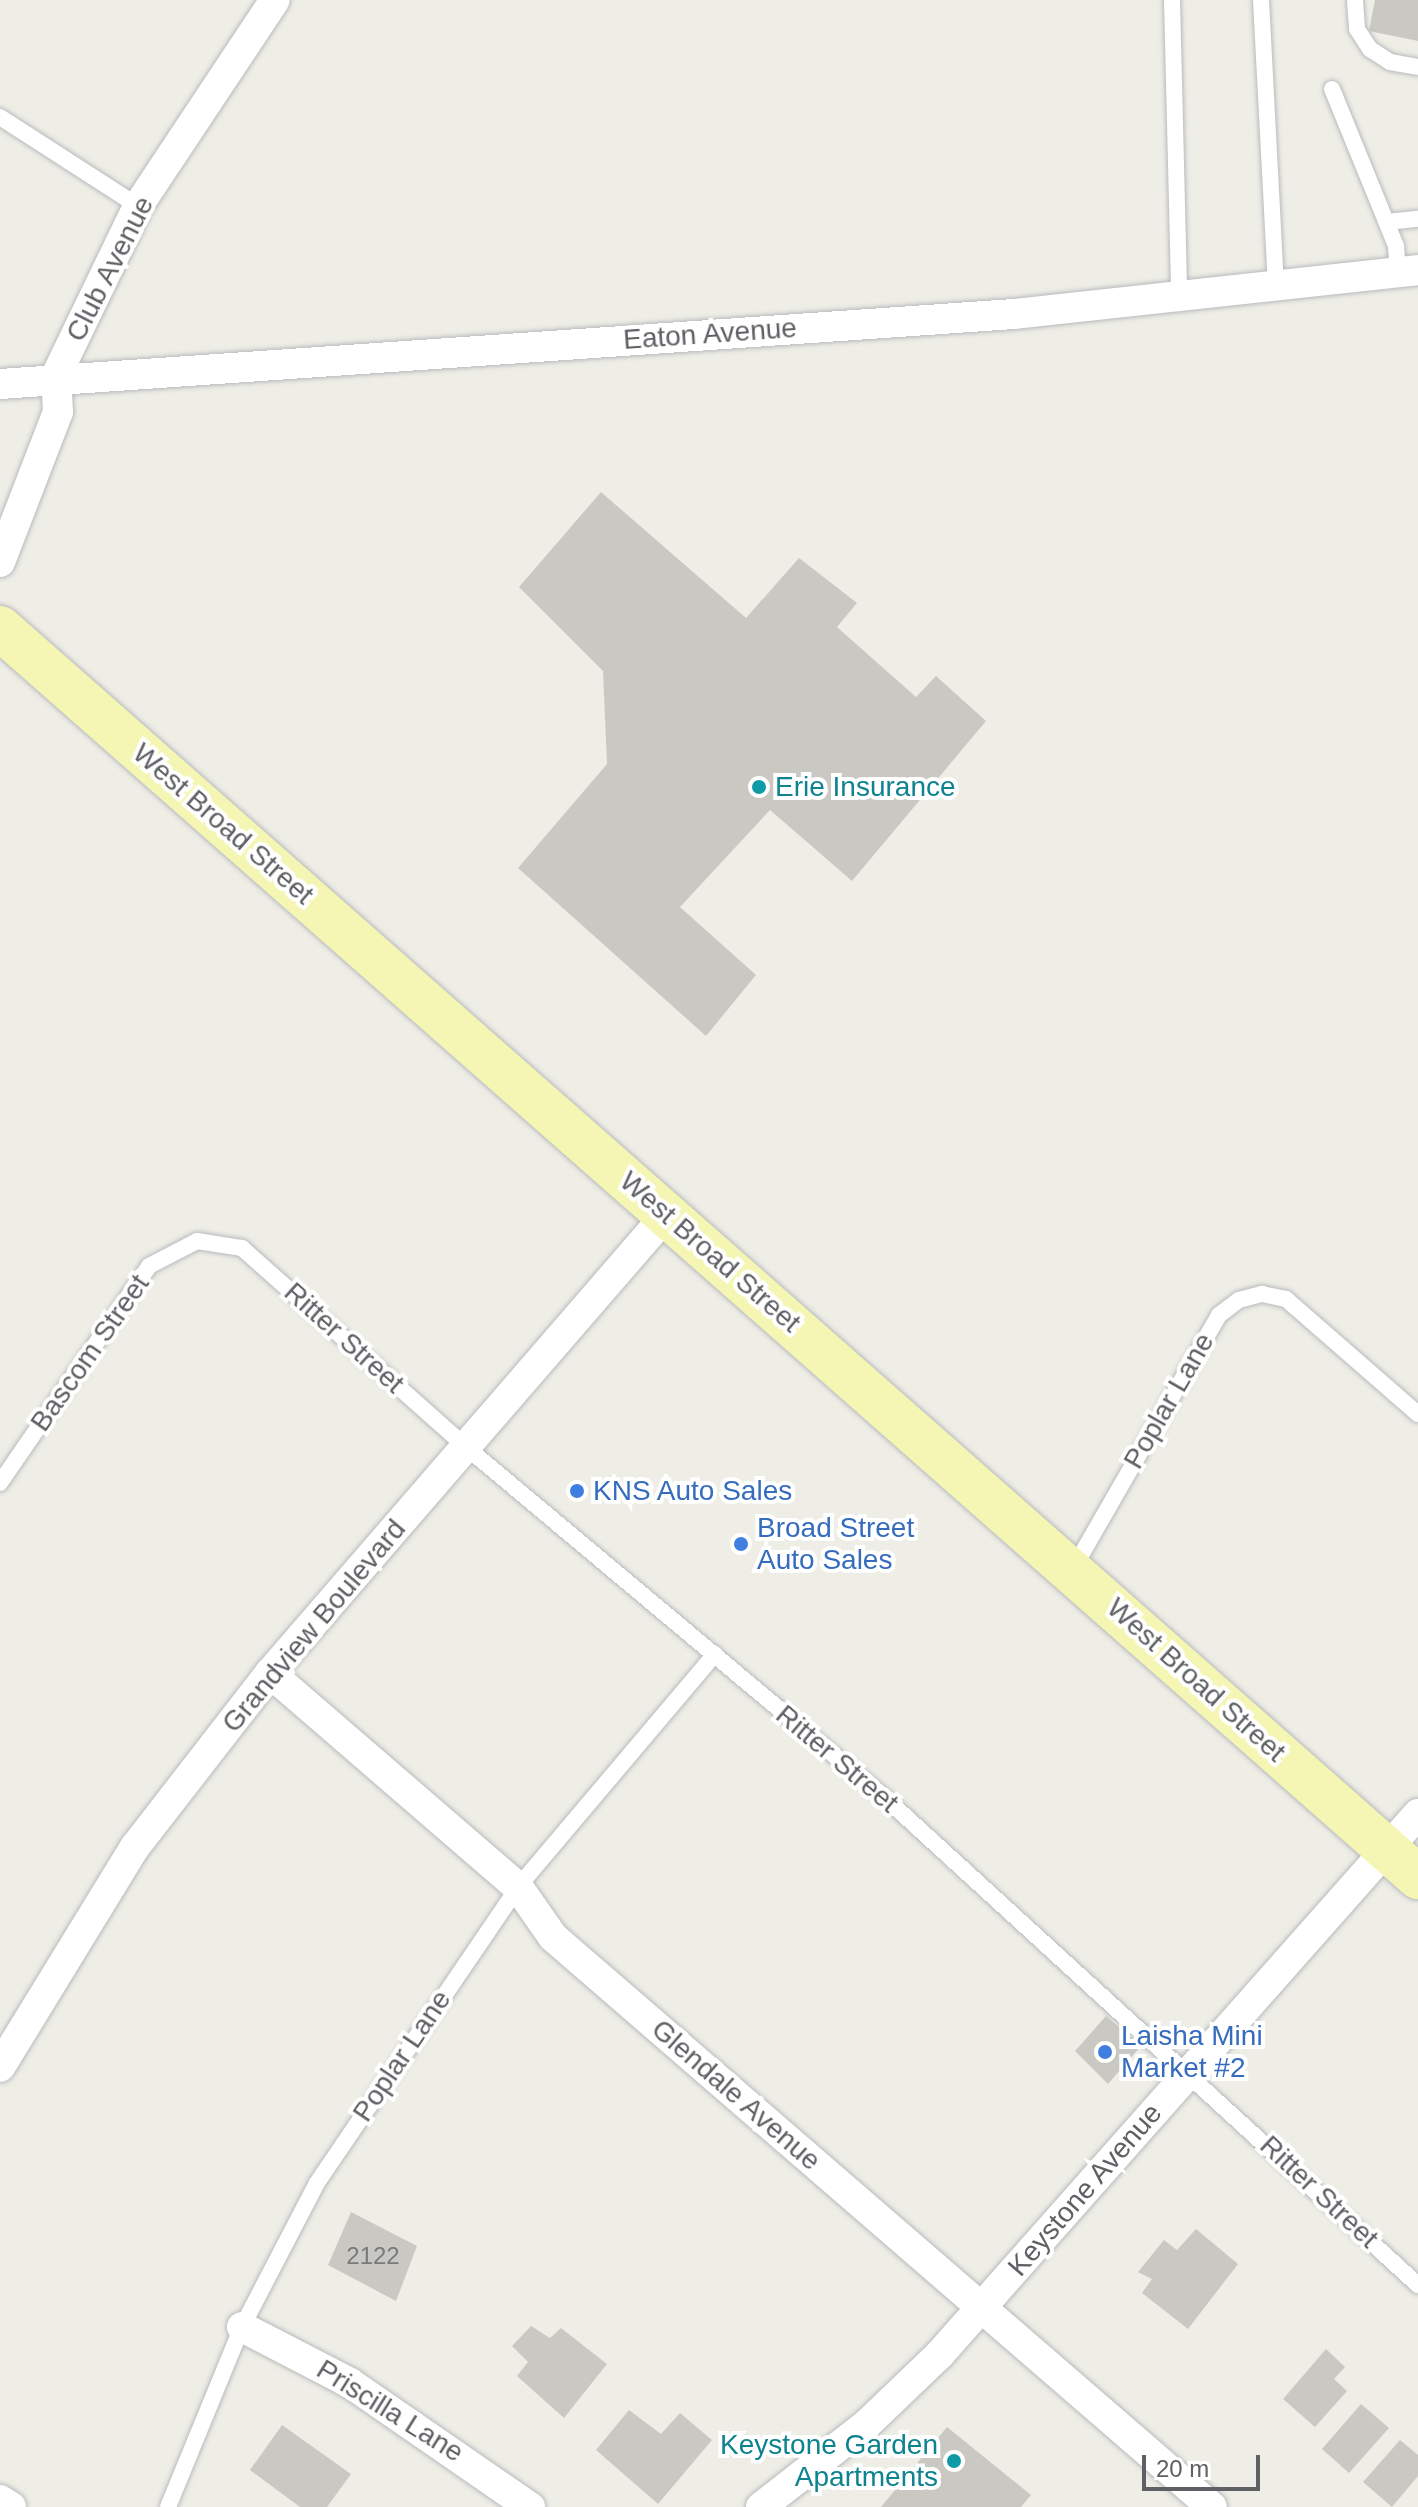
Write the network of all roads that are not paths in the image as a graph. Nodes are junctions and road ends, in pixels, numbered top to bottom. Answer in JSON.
{"nodes":[{"id":1,"x":275,"y":0,"type":"edge"},
{"id":2,"x":1172,"y":0,"type":"edge"},
{"id":3,"x":1261,"y":0,"type":"edge"},
{"id":4,"x":1355,"y":0,"type":"edge"},
{"id":5,"x":1418,"y":67,"type":"edge"},
{"id":6,"x":1332,"y":89,"type":"dead end"},
{"id":7,"x":0,"y":117,"type":"edge"},
{"id":8,"x":138,"y":206,"type":"junction"},
{"id":9,"x":1418,"y":219,"type":"edge"},
{"id":10,"x":1387,"y":222,"type":"junction"},
{"id":11,"x":1408,"y":271,"type":"edge"},
{"id":12,"x":1276,"y":285,"type":"junction"},
{"id":13,"x":1179,"y":296,"type":"junction"},
{"id":14,"x":56,"y":376,"type":"junction"},
{"id":15,"x":0,"y":384,"type":"edge"},
{"id":16,"x":0,"y":562,"type":"edge"},
{"id":17,"x":0,"y":628,"type":"edge"},
{"id":18,"x":667,"y":1214,"type":"junction"},
{"id":19,"x":242,"y":1248,"type":"joint"},
{"id":20,"x":1418,"y":1414,"type":"edge"},
{"id":21,"x":466,"y":1447,"type":"junction"},
{"id":22,"x":0,"y":1483,"type":"edge"},
{"id":23,"x":1072,"y":1571,"type":"junction"},
{"id":24,"x":715,"y":1654,"type":"junction"},
{"id":25,"x":270,"y":1673,"type":"junction"},
{"id":26,"x":1418,"y":1814,"type":"edge"},
{"id":27,"x":1385,"y":1848,"type":"junction"},
{"id":28,"x":1418,"y":1877,"type":"edge"},
{"id":29,"x":518,"y":1887,"type":"junction"},
{"id":30,"x":0,"y":2067,"type":"edge"},
{"id":31,"x":1190,"y":2071,"type":"junction"},
{"id":32,"x":1418,"y":2285,"type":"edge"},
{"id":33,"x":981,"y":2308,"type":"junction"},
{"id":34,"x":242,"y":2327,"type":"junction"},
{"id":35,"x":0,"y":2500,"type":"edge"},
{"id":36,"x":11,"y":2507,"type":"edge"},
{"id":37,"x":168,"y":2507,"type":"edge"},
{"id":38,"x":530,"y":2507,"type":"edge"},
{"id":39,"x":761,"y":2507,"type":"edge"},
{"id":40,"x":1212,"y":2507,"type":"edge"}],
"edges":[{"from":1,"to":8,"type":"street","name":"Club Avenue"},
{"from":2,"to":13,"type":"lane"},
{"from":3,"to":12,"type":"lane"},
{"from":4,"to":5,"type":"lane"},
{"from":6,"to":10,"type":"lane"},
{"from":7,"to":8,"type":"lane"},
{"from":8,"to":14,"type":"street","name":"Club Avenue"},
{"from":9,"to":10,"type":"lane"},
{"from":10,"to":11,"type":"lane"},
{"from":11,"to":12,"type":"street","name":"Eaton Avenue"},
{"from":12,"to":13,"type":"street","name":"Eaton Avenue"},
{"from":13,"to":14,"type":"street","name":"Eaton Avenue"},
{"from":14,"to":15,"type":"street","name":"Eaton Avenue"},
{"from":14,"to":16,"type":"street","name":"Club Avenue"},
{"from":17,"to":18,"type":"main road","name":"West Broad Street"},
{"from":18,"to":21,"type":"street","name":"Grandview Boulevard"},
{"from":18,"to":23,"type":"main road","name":"West Broad Street"},
{"from":19,"to":21,"type":"lane","name":"Ritter Street"},
{"from":19,"to":22,"type":"lane","name":"Bascom Street"},
{"from":20,"to":23,"type":"lane","name":"Poplar Lane"},
{"from":21,"to":24,"type":"lane","name":"Ritter Street"},
{"from":21,"to":25,"type":"street","name":"Grandview Boulevard"},
{"from":23,"to":27,"type":"main road","name":"West Broad Street"},
{"from":24,"to":29,"type":"lane","name":"Poplar Lane"},
{"from":24,"to":31,"type":"lane","name":"Ritter Street"},
{"from":25,"to":29,"type":"street","name":"Glendale Avenue"},
{"from":25,"to":30,"type":"street","name":"Grandview Boulevard"},
{"from":26,"to":27,"type":"street","name":"Keystone Avenue"},
{"from":27,"to":28,"type":"main road","name":"West Broad Street"},
{"from":27,"to":31,"type":"street","name":"Keystone Avenue"},
{"from":29,"to":33,"type":"street","name":"Glendale Avenue"},
{"from":29,"to":34,"type":"lane","name":"Poplar Lane"},
{"from":31,"to":32,"type":"lane","name":"Ritter Street"},
{"from":31,"to":33,"type":"street","name":"Keystone Avenue"},
{"from":33,"to":39,"type":"street","name":"Keystone Avenue"},
{"from":33,"to":40,"type":"street","name":"Glendale Avenue"},
{"from":34,"to":37,"type":"lane","name":"Poplar Lane"},
{"from":34,"to":38,"type":"street","name":"Priscilla Lane"},
{"from":35,"to":36,"type":"street"}]}
